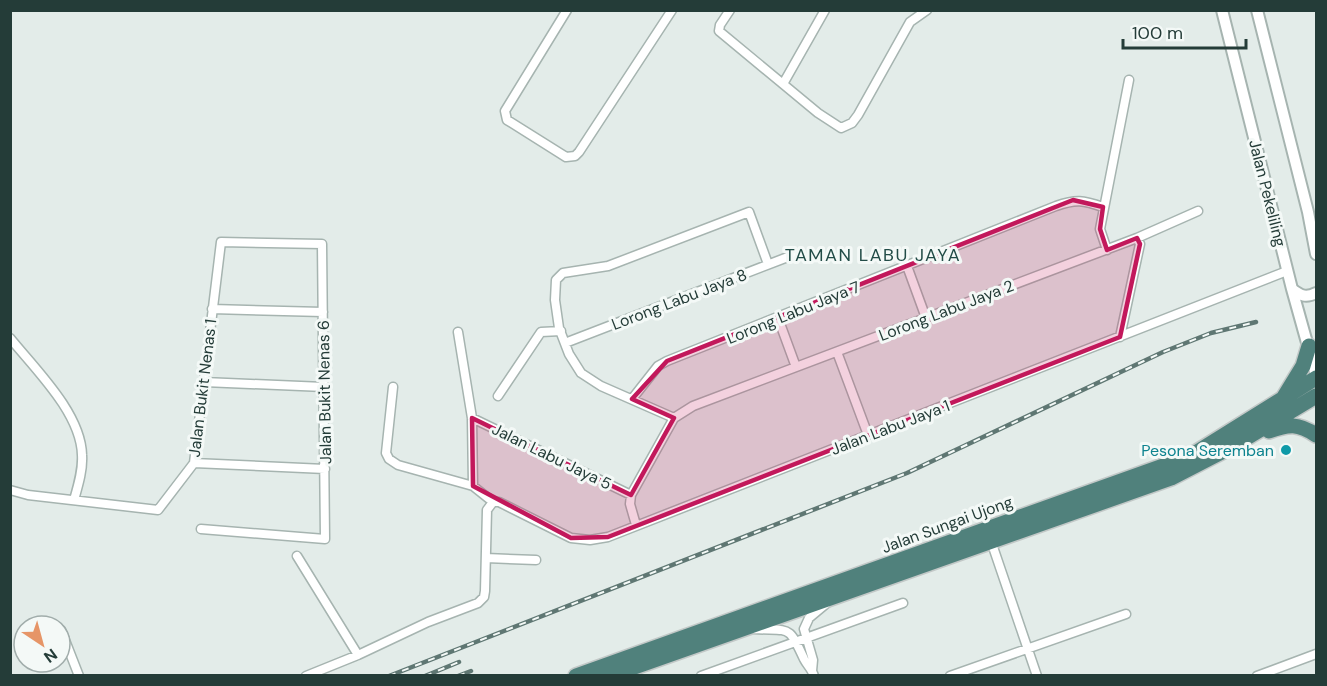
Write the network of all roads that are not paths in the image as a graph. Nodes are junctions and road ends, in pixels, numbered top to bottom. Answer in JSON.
{"nodes":[{"id":1,"x":567,"y":10,"type":"edge"},
{"id":2,"x":672,"y":10,"type":"edge"},
{"id":3,"x":730,"y":10,"type":"edge"},
{"id":4,"x":825,"y":10,"type":"edge"},
{"id":5,"x":927,"y":10,"type":"edge"},
{"id":6,"x":1222,"y":10,"type":"edge"},
{"id":7,"x":1257,"y":10,"type":"edge"},
{"id":8,"x":1130,"y":80,"type":"dead end"},
{"id":9,"x":783,"y":84,"type":"junction"},
{"id":10,"x":1103,"y":207,"type":"junction"},
{"id":11,"x":1198,"y":212,"type":"dead end"},
{"id":12,"x":1137,"y":238,"type":"junction"},
{"id":13,"x":221,"y":242,"type":"joint"},
{"id":14,"x":1107,"y":250,"type":"junction"},
{"id":15,"x":1317,"y":254,"type":"edge"},
{"id":16,"x":793,"y":255,"type":"dead end"},
{"id":17,"x":768,"y":264,"type":"junction"},
{"id":18,"x":907,"y":266,"type":"junction"},
{"id":19,"x":1287,"y":271,"type":"junction"},
{"id":20,"x":1292,"y":289,"type":"junction"},
{"id":21,"x":1317,"y":292,"type":"edge"},
{"id":22,"x":212,"y":309,"type":"junction"},
{"id":23,"x":323,"y":312,"type":"junction"},
{"id":24,"x":778,"y":318,"type":"junction"},
{"id":25,"x":926,"y":318,"type":"junction"},
{"id":26,"x":561,"y":331,"type":"junction"},
{"id":27,"x":458,"y":332,"type":"dead end"},
{"id":28,"x":1120,"y":337,"type":"junction"},
{"id":29,"x":10,"y":338,"type":"edge"},
{"id":30,"x":565,"y":343,"type":"junction"},
{"id":31,"x":1309,"y":346,"type":"junction"},
{"id":32,"x":837,"y":352,"type":"junction"},
{"id":33,"x":796,"y":367,"type":"junction"},
{"id":34,"x":1317,"y":377,"type":"edge"},
{"id":35,"x":204,"y":382,"type":"junction"},
{"id":36,"x":324,"y":387,"type":"junction"},
{"id":37,"x":393,"y":387,"type":"dead end"},
{"id":38,"x":498,"y":396,"type":"dead end"},
{"id":39,"x":1317,"y":396,"type":"edge"},
{"id":40,"x":632,"y":399,"type":"junction"},
{"id":41,"x":1280,"y":402,"type":"junction"},
{"id":42,"x":472,"y":418,"type":"junction"},
{"id":43,"x":674,"y":418,"type":"junction"},
{"id":44,"x":868,"y":435,"type":"junction"},
{"id":45,"x":1317,"y":435,"type":"edge"},
{"id":46,"x":1233,"y":446,"type":"junction"},
{"id":47,"x":194,"y":463,"type":"junction"},
{"id":48,"x":325,"y":469,"type":"junction"},
{"id":49,"x":474,"y":486,"type":"junction"},
{"id":50,"x":10,"y":490,"type":"edge"},
{"id":51,"x":631,"y":495,"type":"junction"},
{"id":52,"x":74,"y":500,"type":"junction"},
{"id":53,"x":493,"y":502,"type":"junction"},
{"id":54,"x":636,"y":525,"type":"junction"},
{"id":55,"x":201,"y":529,"type":"dead end"},
{"id":56,"x":991,"y":541,"type":"junction"},
{"id":57,"x":297,"y":556,"type":"dead end"},
{"id":58,"x":486,"y":558,"type":"junction"},
{"id":59,"x":536,"y":560,"type":"dead end"},
{"id":60,"x":836,"y":595,"type":"junction"},
{"id":61,"x":903,"y":603,"type":"dead end"},
{"id":62,"x":1126,"y":614,"type":"dead end"},
{"id":63,"x":742,"y":628,"type":"junction"},
{"id":64,"x":806,"y":637,"type":"junction"},
{"id":65,"x":796,"y":640,"type":"junction"},
{"id":66,"x":1028,"y":648,"type":"junction"},
{"id":67,"x":1317,"y":654,"type":"edge"},
{"id":68,"x":358,"y":655,"type":"junction"},
{"id":69,"x":72,"y":658,"type":"edge"},
{"id":70,"x":638,"y":671,"type":"edge"},
{"id":71,"x":813,"y":673,"type":"edge"},
{"id":72,"x":79,"y":675,"type":"edge"},
{"id":73,"x":306,"y":675,"type":"edge"},
{"id":74,"x":576,"y":675,"type":"edge"},
{"id":75,"x":609,"y":675,"type":"edge"},
{"id":76,"x":701,"y":675,"type":"edge"},
{"id":77,"x":950,"y":675,"type":"edge"},
{"id":78,"x":1037,"y":675,"type":"edge"},
{"id":79,"x":1257,"y":675,"type":"edge"}],
"edges":[{"from":1,"to":2,"type":"street"},
{"from":3,"to":9,"type":"street"},
{"from":4,"to":9,"type":"street"},
{"from":5,"to":9,"type":"street"},
{"from":6,"to":19,"type":"street","name":"Jalan Pekeliling"},
{"from":7,"to":15,"type":"street","name":"Jalan Pekeliling"},
{"from":8,"to":10,"type":"street"},
{"from":10,"to":14,"type":"street"},
{"from":10,"to":18,"type":"street","name":"Lorong Labu Jaya 7"},
{"from":11,"to":12,"type":"street","name":"Lorong Labu Jaya 2"},
{"from":12,"to":14,"type":"street","name":"Lorong Labu Jaya 2"},
{"from":12,"to":28,"type":"street"},
{"from":13,"to":22,"type":"street","name":"Jalan Bukit Nenas 1"},
{"from":13,"to":23,"type":"street","name":"Jalan Bukit Nenas 6"},
{"from":14,"to":25,"type":"street","name":"Lorong Labu Jaya 2"},
{"from":16,"to":17,"type":"street","name":"Lorong Labu Jaya 8"},
{"from":17,"to":26,"type":"street"},
{"from":17,"to":30,"type":"street","name":"Lorong Labu Jaya 8"},
{"from":18,"to":24,"type":"street","name":"Lorong Labu Jaya 7"},
{"from":18,"to":25,"type":"street"},
{"from":19,"to":20,"type":"street","name":"Jalan Pekeliling"},
{"from":19,"to":28,"type":"street","name":"Jalan Labu Jaya 1"},
{"from":20,"to":21,"type":"street"},
{"from":20,"to":31,"type":"street","name":"Jalan Pekeliling"},
{"from":22,"to":23,"type":"street"},
{"from":22,"to":35,"type":"street","name":"Jalan Bukit Nenas 1"},
{"from":23,"to":36,"type":"street","name":"Jalan Bukit Nenas 6"},
{"from":24,"to":33,"type":"street"},
{"from":24,"to":40,"type":"street","name":"Lorong Labu Jaya 7"},
{"from":25,"to":32,"type":"street","name":"Lorong Labu Jaya 2"},
{"from":26,"to":30,"type":"street"},
{"from":26,"to":38,"type":"street"},
{"from":27,"to":42,"type":"street"},
{"from":28,"to":44,"type":"street","name":"Jalan Labu Jaya 1"},
{"from":29,"to":52,"type":"street"},
{"from":30,"to":40,"type":"street"},
{"from":31,"to":34,"type":"street","name":"Jalan Pekeliling"},
{"from":31,"to":41,"type":"highway"},
{"from":32,"to":33,"type":"street","name":"Lorong Labu Jaya 2"},
{"from":32,"to":44,"type":"street"},
{"from":33,"to":43,"type":"street","name":"Lorong Labu Jaya 2"},
{"from":34,"to":41,"type":"highway","name":"Jalan Sungai Ujong"},
{"from":35,"to":36,"type":"street"},
{"from":35,"to":47,"type":"street","name":"Jalan Bukit Nenas 1"},
{"from":36,"to":48,"type":"street","name":"Jalan Bukit Nenas 6"},
{"from":37,"to":49,"type":"street"},
{"from":39,"to":46,"type":"highway","name":"Jalan Sungai Ujong"},
{"from":40,"to":43,"type":"street"},
{"from":41,"to":74,"type":"highway","name":"Jalan Sungai Ujong"},
{"from":42,"to":49,"type":"street"},
{"from":42,"to":51,"type":"street","name":"Jalan Labu Jaya 5"},
{"from":43,"to":51,"type":"street"},
{"from":44,"to":54,"type":"street","name":"Jalan Labu Jaya 1"},
{"from":45,"to":46,"type":"highway"},
{"from":46,"to":56,"type":"highway","name":"Jalan Sungai Ujong"},
{"from":47,"to":48,"type":"street"},
{"from":47,"to":52,"type":"street","name":"Jalan Bukit Nenas 1"},
{"from":48,"to":55,"type":"street","name":"Jalan Bukit Nenas 6"},
{"from":49,"to":53,"type":"street","name":"Jalan Labu Jaya 1"},
{"from":50,"to":52,"type":"street"},
{"from":51,"to":54,"type":"street"},
{"from":53,"to":54,"type":"street","name":"Jalan Labu Jaya 1"},
{"from":53,"to":58,"type":"street"},
{"from":56,"to":60,"type":"highway","name":"Jalan Sungai Ujong"},
{"from":56,"to":66,"type":"street"},
{"from":57,"to":68,"type":"street"},
{"from":58,"to":59,"type":"street"},
{"from":58,"to":68,"type":"street"},
{"from":60,"to":63,"type":"highway","name":"Jalan Sungai Ujong"},
{"from":60,"to":64,"type":"street"},
{"from":61,"to":64,"type":"street"},
{"from":62,"to":66,"type":"street"},
{"from":63,"to":65,"type":"street"},
{"from":63,"to":70,"type":"highway","name":"Jalan Sungai Ujong"},
{"from":64,"to":65,"type":"street"},
{"from":64,"to":71,"type":"street"},
{"from":65,"to":71,"type":"street"},
{"from":65,"to":76,"type":"street"},
{"from":66,"to":77,"type":"street"},
{"from":66,"to":78,"type":"street"},
{"from":67,"to":79,"type":"street"},
{"from":68,"to":73,"type":"street"},
{"from":69,"to":72,"type":"street"},
{"from":70,"to":75,"type":"highway","name":"Jalan Sungai Ujong"}]}
